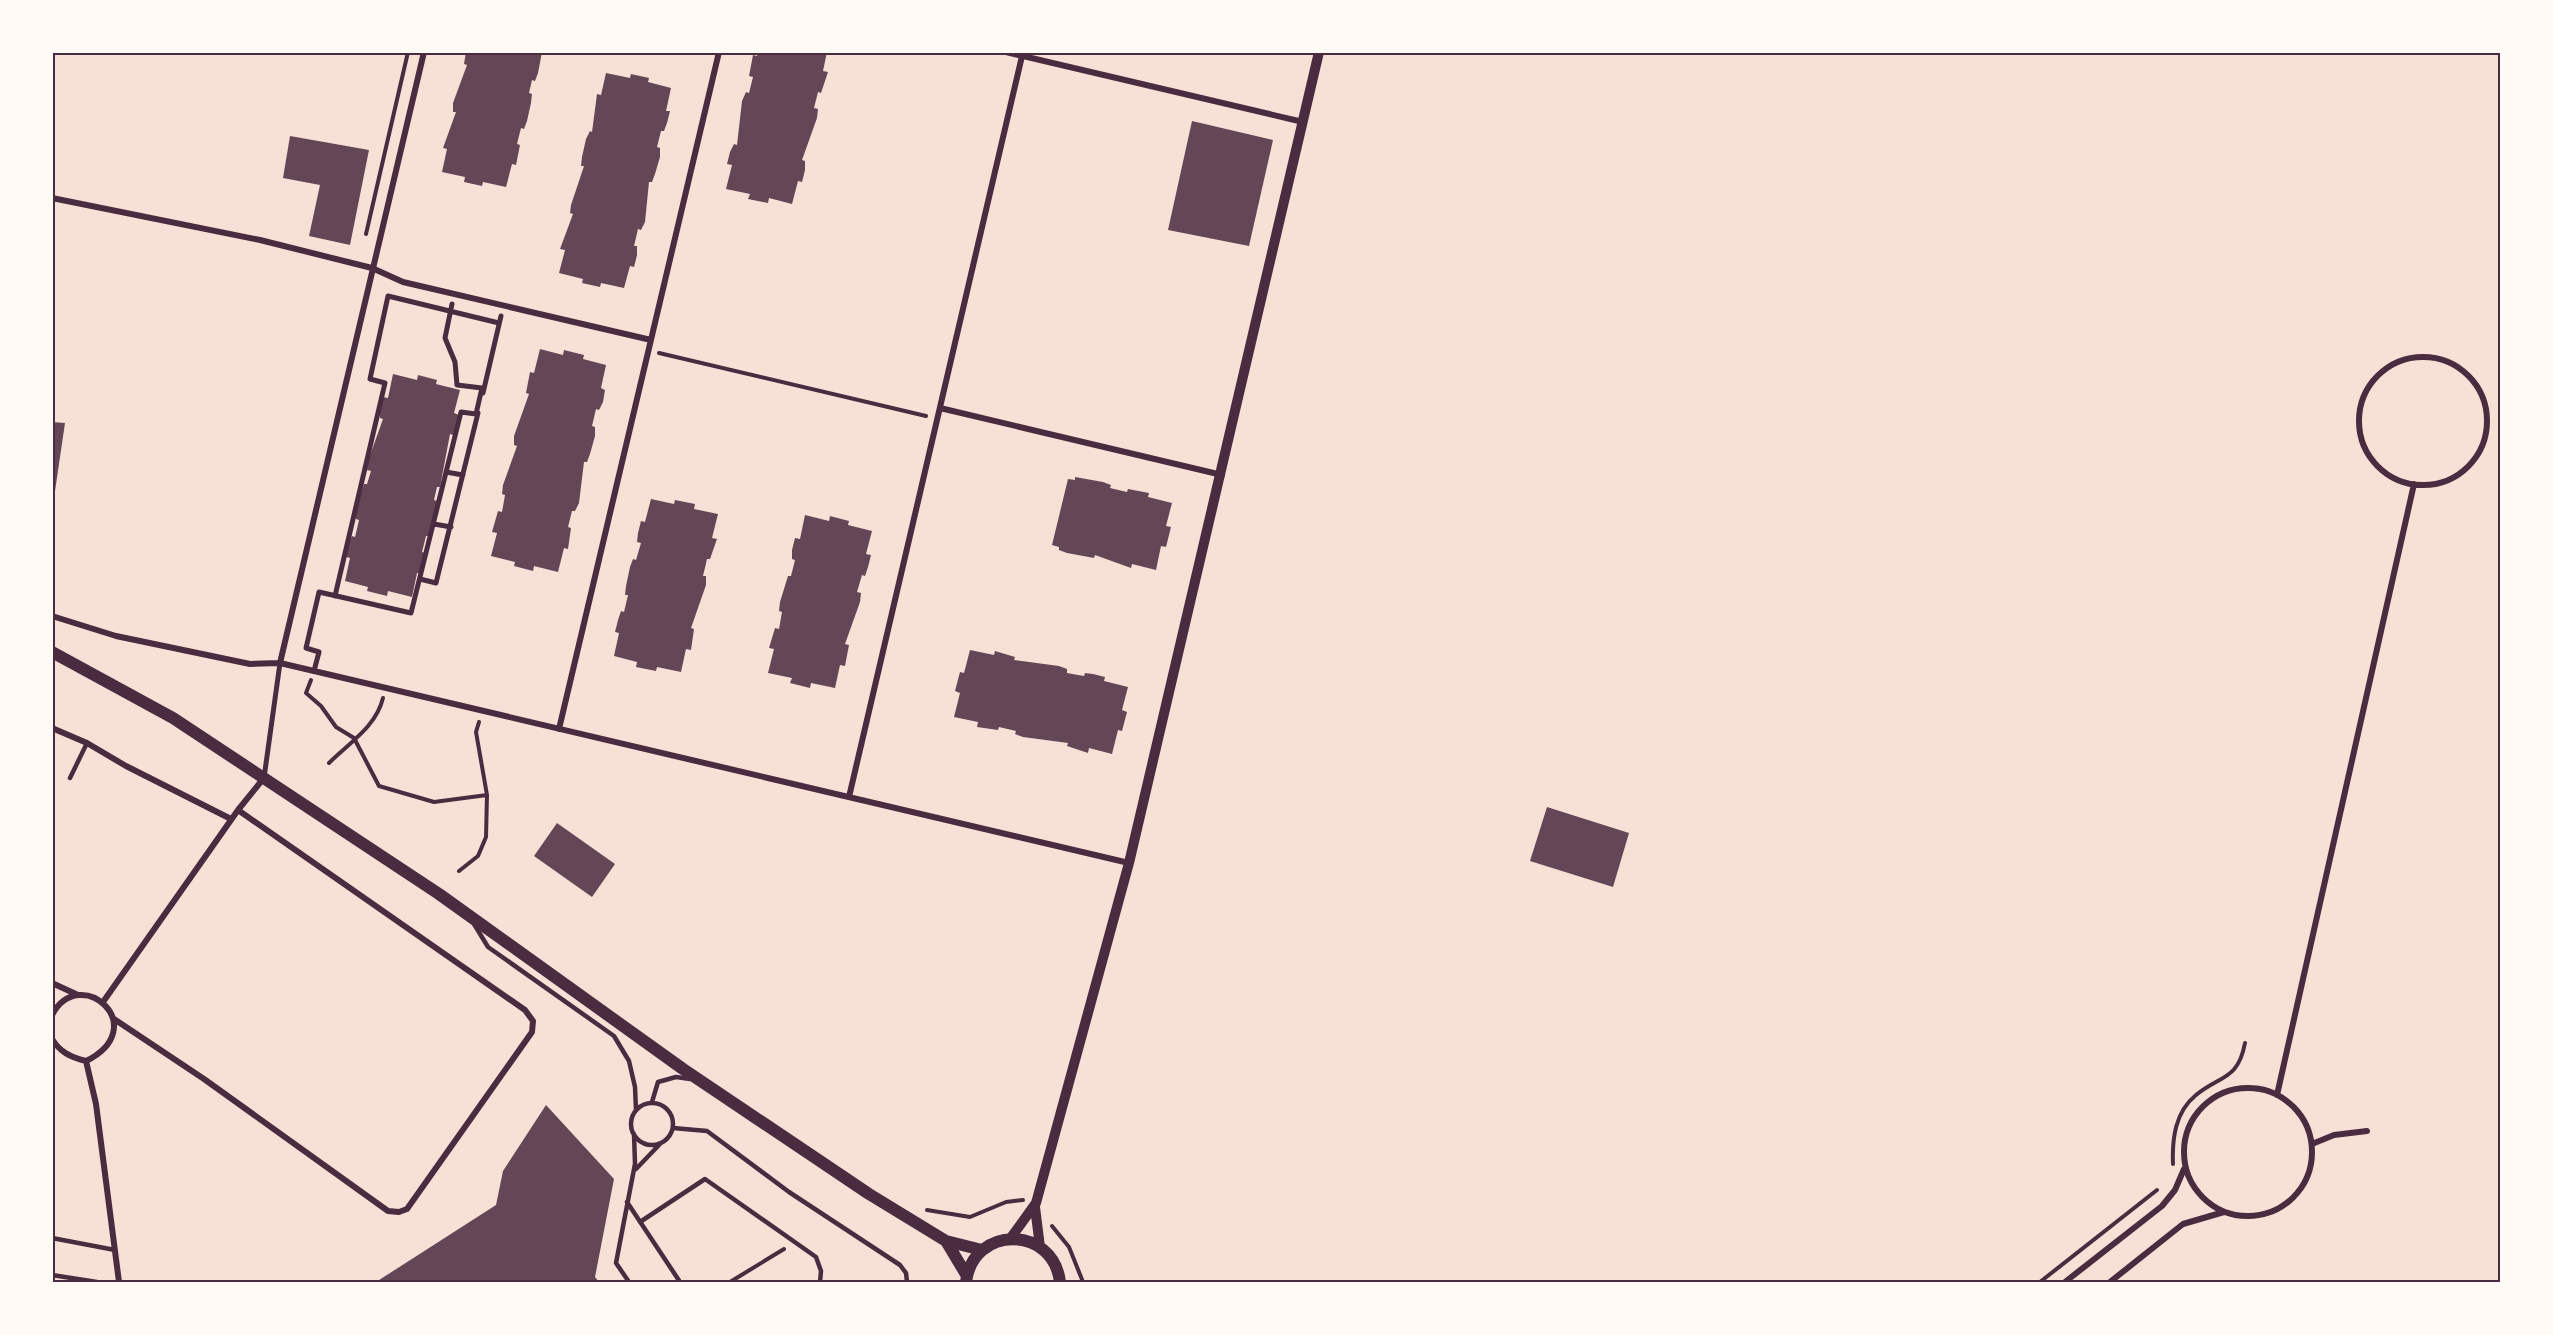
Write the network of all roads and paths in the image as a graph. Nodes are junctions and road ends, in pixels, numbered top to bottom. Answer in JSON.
{"nodes":[{"id":1,"x":424,"y":52,"type":"edge"},
{"id":2,"x":719,"y":52,"type":"edge"},
{"id":3,"x":1006,"y":52,"type":"edge"},
{"id":4,"x":1319,"y":52,"type":"edge"},
{"id":5,"x":1022,"y":56,"type":"junction"},
{"id":6,"x":1304,"y":122,"type":"junction"},
{"id":7,"x":52,"y":198,"type":"edge"},
{"id":8,"x":372,"y":268,"type":"junction"},
{"id":9,"x":452,"y":304,"type":"dead end"},
{"id":10,"x":450,"y":312,"type":"junction"},
{"id":11,"x":501,"y":316,"type":"dead end"},
{"id":12,"x":499,"y":323,"type":"junction"},
{"id":13,"x":651,"y":340,"type":"junction"},
{"id":14,"x":648,"y":351,"type":"junction"},
{"id":15,"x":940,"y":408,"type":"junction"},
{"id":16,"x":938,"y":419,"type":"junction"},
{"id":17,"x":446,"y":472,"type":"junction"},
{"id":18,"x":463,"y":475,"type":"junction"},
{"id":19,"x":1222,"y":475,"type":"junction"},
{"id":20,"x":2414,"y":484,"type":"junction"},
{"id":21,"x":434,"y":524,"type":"junction"},
{"id":22,"x":451,"y":527,"type":"junction"},
{"id":23,"x":420,"y":579,"type":"junction"},
{"id":24,"x":335,"y":596,"type":"junction"},
{"id":25,"x":52,"y":616,"type":"edge"},
{"id":26,"x":52,"y":652,"type":"edge"},
{"id":27,"x":280,"y":663,"type":"junction"},
{"id":28,"x":314,"y":671,"type":"junction"},
{"id":29,"x":385,"y":688,"type":"junction"},
{"id":30,"x":483,"y":711,"type":"junction"},
{"id":31,"x":52,"y":728,"type":"edge"},
{"id":32,"x":559,"y":729,"type":"junction"},
{"id":33,"x":354,"y":738,"type":"junction"},
{"id":34,"x":87,"y":743,"type":"junction"},
{"id":35,"x":329,"y":763,"type":"dead end"},
{"id":36,"x":70,"y":778,"type":"dead end"},
{"id":37,"x":264,"y":779,"type":"junction"},
{"id":38,"x":487,"y":795,"type":"junction"},
{"id":39,"x":849,"y":797,"type":"junction"},
{"id":40,"x":238,"y":810,"type":"junction"},
{"id":41,"x":231,"y":819,"type":"junction"},
{"id":42,"x":1130,"y":863,"type":"junction"},
{"id":43,"x":459,"y":871,"type":"dead end"},
{"id":44,"x":470,"y":916,"type":"junction"},
{"id":45,"x":52,"y":983,"type":"edge"},
{"id":46,"x":79,"y":995,"type":"junction"},
{"id":47,"x":103,"y":1002,"type":"junction"},
{"id":48,"x":52,"y":1015,"type":"edge"},
{"id":49,"x":114,"y":1019,"type":"junction"},
{"id":50,"x":2245,"y":1043,"type":"dead end"},
{"id":51,"x":53,"y":1044,"type":"edge"},
{"id":52,"x":86,"y":1061,"type":"junction"},
{"id":53,"x":706,"y":1084,"type":"junction"},
{"id":54,"x":2277,"y":1095,"type":"junction"},
{"id":55,"x":652,"y":1102,"type":"junction"},
{"id":56,"x":636,"y":1110,"type":"junction"},
{"id":57,"x":673,"y":1128,"type":"junction"},
{"id":58,"x":2367,"y":1131,"type":"dead end"},
{"id":59,"x":634,"y":1134,"type":"junction"},
{"id":60,"x":662,"y":1143,"type":"junction"},
{"id":61,"x":2312,"y":1143,"type":"junction"},
{"id":62,"x":2184,"y":1168,"type":"junction"},
{"id":63,"x":2172,"y":1172,"type":"dead end"},
{"id":64,"x":633,"y":1177,"type":"junction"},
{"id":65,"x":2161,"y":1187,"type":"dead end"},
{"id":66,"x":627,"y":1202,"type":"junction"},
{"id":67,"x":919,"y":1205,"type":"dead end"},
{"id":68,"x":1035,"y":1205,"type":"junction"},
{"id":69,"x":2224,"y":1212,"type":"junction"},
{"id":70,"x":640,"y":1222,"type":"junction"},
{"id":71,"x":52,"y":1238,"type":"edge"},
{"id":72,"x":1010,"y":1239,"type":"junction"},
{"id":73,"x":946,"y":1241,"type":"junction"},
{"id":74,"x":795,"y":1242,"type":"junction"},
{"id":75,"x":1040,"y":1247,"type":"junction"},
{"id":76,"x":115,"y":1250,"type":"junction"},
{"id":77,"x":982,"y":1250,"type":"junction"},
{"id":78,"x":52,"y":1275,"type":"edge"},
{"id":79,"x":967,"y":1279,"type":"edge"},
{"id":80,"x":97,"y":1282,"type":"edge"},
{"id":81,"x":119,"y":1282,"type":"edge"},
{"id":82,"x":629,"y":1282,"type":"edge"},
{"id":83,"x":680,"y":1282,"type":"edge"},
{"id":84,"x":730,"y":1282,"type":"edge"},
{"id":85,"x":820,"y":1282,"type":"edge"},
{"id":86,"x":907,"y":1282,"type":"edge"},
{"id":87,"x":1060,"y":1282,"type":"edge"},
{"id":88,"x":2040,"y":1282,"type":"edge"},
{"id":89,"x":2065,"y":1282,"type":"edge"},
{"id":90,"x":2110,"y":1282,"type":"edge"}],
"edges":[{"from":1,"to":8,"type":"street"},
{"from":2,"to":13,"type":"street"},
{"from":3,"to":5,"type":"street"},
{"from":4,"to":6,"type":"street"},
{"from":5,"to":6,"type":"street"},
{"from":5,"to":15,"type":"street"},
{"from":6,"to":19,"type":"street"},
{"from":7,"to":8,"type":"street"},
{"from":8,"to":13,"type":"street"},
{"from":8,"to":27,"type":"street"},
{"from":9,"to":10,"type":"street"},
{"from":10,"to":12,"type":"street"},
{"from":10,"to":17,"type":"street"},
{"from":10,"to":24,"type":"street"},
{"from":11,"to":12,"type":"street"},
{"from":12,"to":18,"type":"street"},
{"from":13,"to":14,"type":"street"},
{"from":14,"to":16,"type":"path"},
{"from":14,"to":32,"type":"street"},
{"from":15,"to":16,"type":"street"},
{"from":15,"to":19,"type":"street"},
{"from":16,"to":39,"type":"street"},
{"from":17,"to":18,"type":"street"},
{"from":17,"to":21,"type":"street"},
{"from":18,"to":22,"type":"street"},
{"from":19,"to":42,"type":"street"},
{"from":20,"to":20,"type":"street"},
{"from":20,"to":54,"type":"street"},
{"from":21,"to":22,"type":"street"},
{"from":21,"to":23,"type":"street"},
{"from":22,"to":23,"type":"street"},
{"from":23,"to":24,"type":"street"},
{"from":24,"to":28,"type":"street"},
{"from":25,"to":27,"type":"street"},
{"from":26,"to":37,"type":"main road"},
{"from":27,"to":28,"type":"street"},
{"from":27,"to":37,"type":"street"},
{"from":28,"to":29,"type":"street"},
{"from":28,"to":33,"type":"path"},
{"from":29,"to":30,"type":"street"},
{"from":29,"to":33,"type":"path"},
{"from":30,"to":32,"type":"street"},
{"from":30,"to":38,"type":"path"},
{"from":31,"to":34,"type":"street"},
{"from":32,"to":39,"type":"street"},
{"from":33,"to":35,"type":"path"},
{"from":33,"to":38,"type":"path"},
{"from":34,"to":36,"type":"lane"},
{"from":34,"to":41,"type":"street"},
{"from":37,"to":40,"type":"street"},
{"from":37,"to":44,"type":"main road"},
{"from":38,"to":43,"type":"path"},
{"from":39,"to":42,"type":"street"},
{"from":40,"to":41,"type":"street"},
{"from":40,"to":49,"type":"street"},
{"from":41,"to":47,"type":"street"},
{"from":42,"to":68,"type":"street"},
{"from":44,"to":53,"type":"main road"},
{"from":44,"to":56,"type":"lane"},
{"from":45,"to":46,"type":"street"},
{"from":46,"to":47,"type":"street"},
{"from":46,"to":48,"type":"street"},
{"from":47,"to":49,"type":"street"},
{"from":49,"to":52,"type":"street"},
{"from":50,"to":63,"type":"path"},
{"from":51,"to":52,"type":"street"},
{"from":52,"to":76,"type":"street"},
{"from":53,"to":55,"type":"lane"},
{"from":53,"to":73,"type":"main road"},
{"from":54,"to":61,"type":"street"},
{"from":54,"to":62,"type":"street"},
{"from":55,"to":56,"type":"lane"},
{"from":55,"to":57,"type":"lane"},
{"from":56,"to":59,"type":"lane"},
{"from":57,"to":60,"type":"lane"},
{"from":57,"to":86,"type":"lane"},
{"from":58,"to":61,"type":"street"},
{"from":59,"to":60,"type":"lane"},
{"from":59,"to":64,"type":"lane"},
{"from":60,"to":64,"type":"lane"},
{"from":61,"to":69,"type":"street"},
{"from":62,"to":69,"type":"street"},
{"from":62,"to":89,"type":"street"},
{"from":64,"to":66,"type":"lane"},
{"from":65,"to":88,"type":"path"},
{"from":66,"to":70,"type":"lane"},
{"from":66,"to":82,"type":"lane"},
{"from":67,"to":68,"type":"path"},
{"from":68,"to":72,"type":"street"},
{"from":68,"to":75,"type":"street"},
{"from":69,"to":90,"type":"street"},
{"from":70,"to":74,"type":"lane"},
{"from":70,"to":83,"type":"lane"},
{"from":71,"to":76,"type":"lane"},
{"from":72,"to":75,"type":"main road"},
{"from":72,"to":77,"type":"main road"},
{"from":73,"to":77,"type":"main road"},
{"from":73,"to":79,"type":"main road"},
{"from":74,"to":84,"type":"path"},
{"from":74,"to":85,"type":"lane"},
{"from":75,"to":87,"type":"main road"},
{"from":76,"to":81,"type":"street"},
{"from":77,"to":79,"type":"main road"},
{"from":78,"to":80,"type":"lane"}]}
